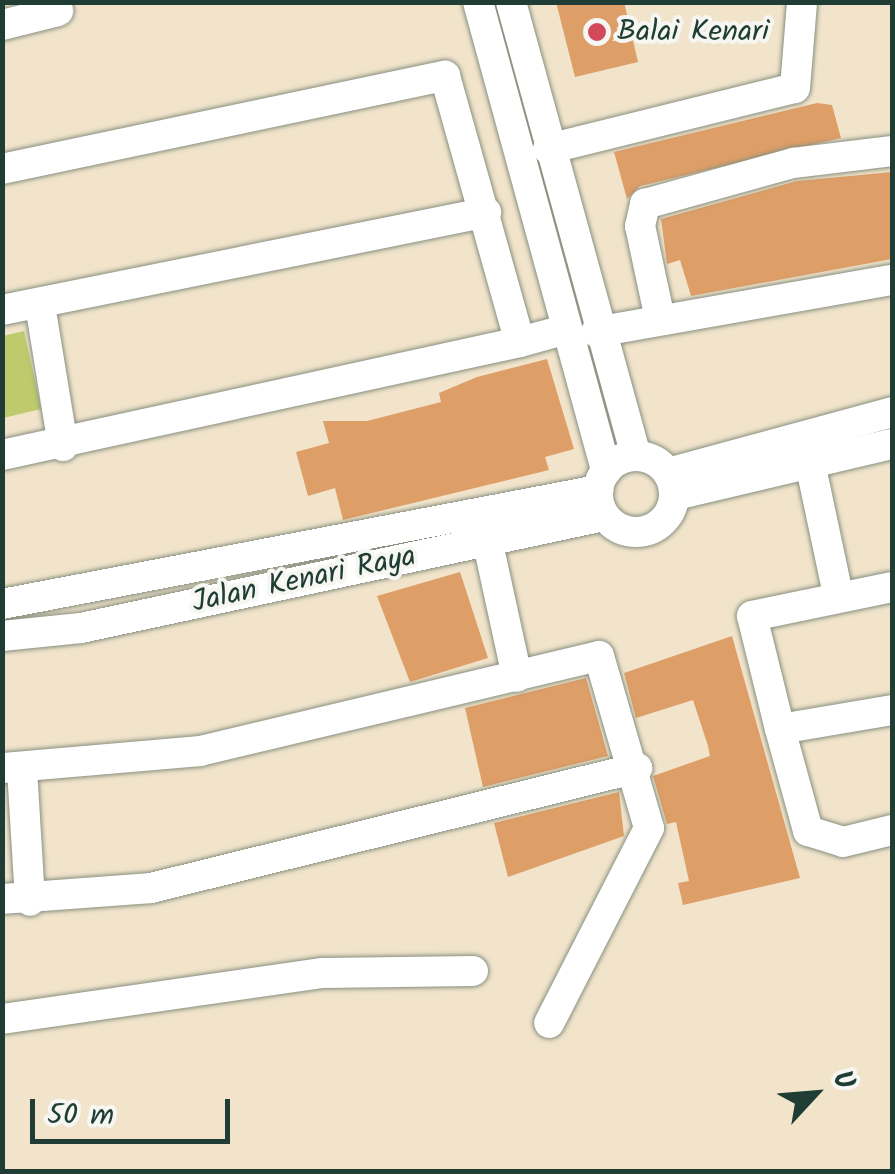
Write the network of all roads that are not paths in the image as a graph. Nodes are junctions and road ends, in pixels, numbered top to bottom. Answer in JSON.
{"nodes":[{"id":1,"x":478,"y":2,"type":"edge"},
{"id":2,"x":510,"y":2,"type":"edge"},
{"id":3,"x":802,"y":2,"type":"edge"},
{"id":4,"x":58,"y":11,"type":"dead end"},
{"id":5,"x":2,"y":25,"type":"edge"},
{"id":6,"x":548,"y":149,"type":"junction"},
{"id":7,"x":892,"y":151,"type":"edge"},
{"id":8,"x":2,"y":170,"type":"edge"},
{"id":9,"x":486,"y":212,"type":"junction"},
{"id":10,"x":892,"y":280,"type":"edge"},
{"id":11,"x":40,"y":306,"type":"junction"},
{"id":12,"x":2,"y":310,"type":"edge"},
{"id":13,"x":660,"y":319,"type":"junction"},
{"id":14,"x":564,"y":330,"type":"junction"},
{"id":15,"x":596,"y":332,"type":"junction"},
{"id":16,"x":520,"y":342,"type":"junction"},
{"id":17,"x":892,"y":412,"type":"edge"},
{"id":18,"x":892,"y":444,"type":"edge"},
{"id":19,"x":64,"y":446,"type":"junction"},
{"id":20,"x":2,"y":455,"type":"edge"},
{"id":21,"x":636,"y":456,"type":"junction"},
{"id":22,"x":809,"y":458,"type":"junction"},
{"id":23,"x":672,"y":484,"type":"junction"},
{"id":24,"x":602,"y":492,"type":"junction"},
{"id":25,"x":487,"y":539,"type":"junction"},
{"id":26,"x":892,"y":586,"type":"edge"},
{"id":27,"x":838,"y":595,"type":"junction"},
{"id":28,"x":2,"y":604,"type":"edge"},
{"id":29,"x":2,"y":636,"type":"edge"},
{"id":30,"x":516,"y":677,"type":"junction"},
{"id":31,"x":892,"y":710,"type":"edge"},
{"id":32,"x":780,"y":729,"type":"junction"},
{"id":33,"x":12,"y":768,"type":"edge"},
{"id":34,"x":637,"y":768,"type":"junction"},
{"id":35,"x":892,"y":830,"type":"edge"},
{"id":36,"x":16,"y":900,"type":"edge"},
{"id":37,"x":473,"y":971,"type":"dead end"},
{"id":38,"x":2,"y":1019,"type":"edge"},
{"id":39,"x":550,"y":1023,"type":"dead end"}],
"edges":[{"from":1,"to":14,"type":"street"},
{"from":2,"to":6,"type":"street"},
{"from":3,"to":6,"type":"street"},
{"from":4,"to":5,"type":"street"},
{"from":6,"to":15,"type":"street"},
{"from":7,"to":13,"type":"street"},
{"from":8,"to":9,"type":"street"},
{"from":9,"to":11,"type":"street"},
{"from":9,"to":16,"type":"street"},
{"from":10,"to":13,"type":"street"},
{"from":11,"to":12,"type":"street"},
{"from":11,"to":19,"type":"street"},
{"from":13,"to":15,"type":"street"},
{"from":14,"to":16,"type":"street"},
{"from":14,"to":24,"type":"street"},
{"from":15,"to":21,"type":"street"},
{"from":16,"to":19,"type":"street"},
{"from":17,"to":23,"type":"street"},
{"from":18,"to":22,"type":"street"},
{"from":19,"to":20,"type":"street"},
{"from":21,"to":23,"type":"street"},
{"from":21,"to":24,"type":"street"},
{"from":22,"to":23,"type":"street"},
{"from":22,"to":27,"type":"street"},
{"from":23,"to":24,"type":"street"},
{"from":24,"to":25,"type":"street","name":"Jalan Kenari Raya"},
{"from":24,"to":28,"type":"street","name":"Jalan Kenari Raya"},
{"from":25,"to":29,"type":"street","name":"Jalan Kenari Raya"},
{"from":25,"to":30,"type":"street"},
{"from":26,"to":27,"type":"street"},
{"from":27,"to":32,"type":"street"},
{"from":30,"to":33,"type":"street"},
{"from":30,"to":34,"type":"street"},
{"from":31,"to":32,"type":"street"},
{"from":32,"to":35,"type":"street"},
{"from":33,"to":36,"type":"street"},
{"from":34,"to":36,"type":"street"},
{"from":34,"to":39,"type":"street"},
{"from":37,"to":38,"type":"street"}]}
